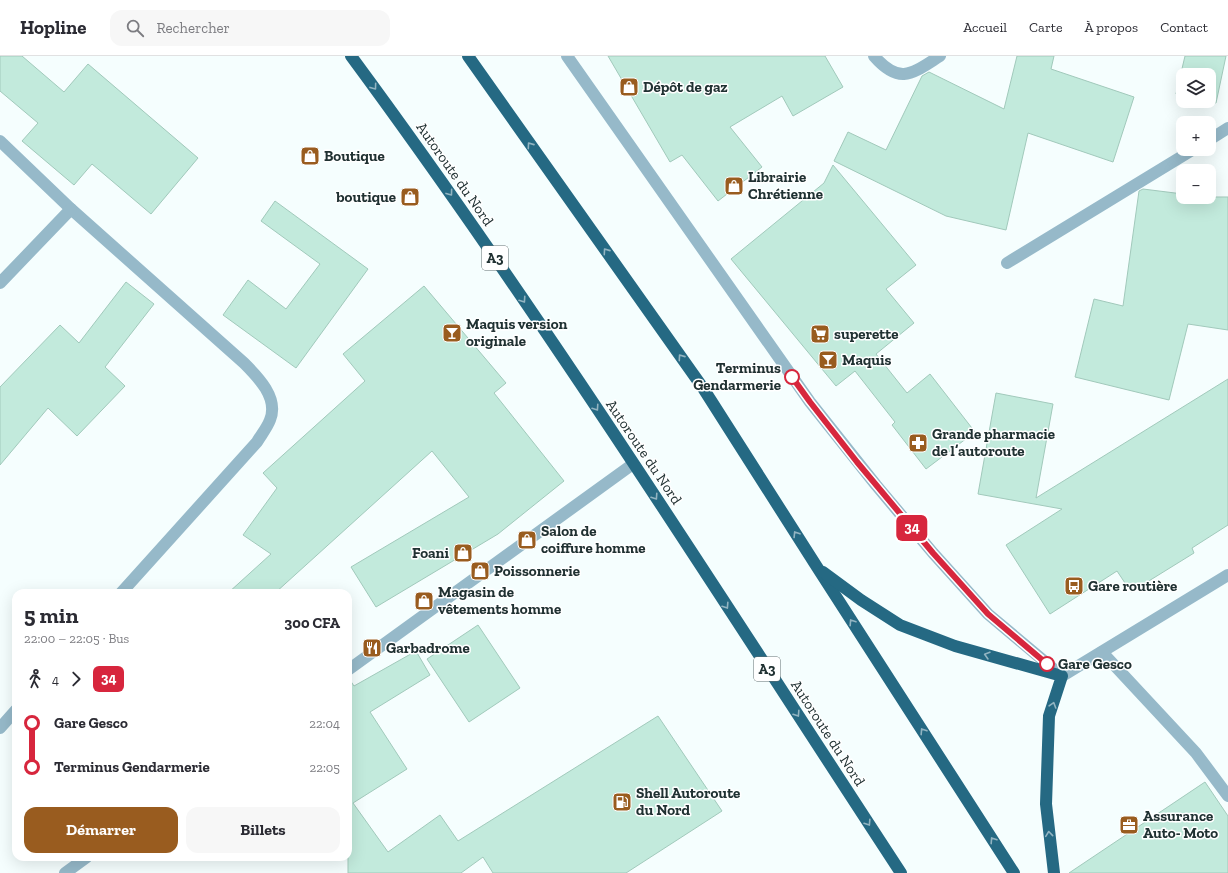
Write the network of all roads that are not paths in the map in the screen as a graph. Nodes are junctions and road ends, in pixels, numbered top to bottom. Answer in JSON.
{"nodes":[{"id":1,"x":351,"y":56,"type":"edge"},
{"id":2,"x":468,"y":56,"type":"edge"},
{"id":3,"x":567,"y":56,"type":"edge"},
{"id":4,"x":874,"y":56,"type":"edge"},
{"id":5,"x":940,"y":56,"type":"edge"},
{"id":6,"x":1228,"y":128,"type":"edge"},
{"id":7,"x":1216,"y":136,"type":"edge"},
{"id":8,"x":0,"y":141,"type":"edge"},
{"id":9,"x":1182,"y":156,"type":"edge"},
{"id":10,"x":71,"y":209,"type":"junction"},
{"id":11,"x":1007,"y":262,"type":"dead end"},
{"id":12,"x":0,"y":283,"type":"edge"},
{"id":13,"x":633,"y":464,"type":"junction"},
{"id":14,"x":816,"y":567,"type":"junction"},
{"id":15,"x":1228,"y":575,"type":"edge"},
{"id":16,"x":125,"y":589,"type":"edge"},
{"id":17,"x":1102,"y":652,"type":"junction"},
{"id":18,"x":352,"y":667,"type":"edge"},
{"id":19,"x":1062,"y":676,"type":"junction"},
{"id":20,"x":12,"y":714,"type":"edge"},
{"id":21,"x":0,"y":728,"type":"edge"},
{"id":22,"x":1228,"y":796,"type":"edge"},
{"id":23,"x":82,"y":861,"type":"edge"},
{"id":24,"x":65,"y":873,"type":"edge"},
{"id":25,"x":900,"y":873,"type":"edge"},
{"id":26,"x":1014,"y":873,"type":"edge"},
{"id":27,"x":1054,"y":873,"type":"edge"}],
"edges":[{"from":1,"to":13,"type":"highway","name":"Autoroute du Nord","number":"A3","one_way":true},
{"from":14,"to":2,"type":"highway","one_way":true},
{"from":3,"to":19,"type":"street"},
{"from":4,"to":5,"type":"street"},
{"from":6,"to":7,"type":"street"},
{"from":8,"to":10,"type":"street"},
{"from":9,"to":11,"type":"street"},
{"from":10,"to":12,"type":"street"},
{"from":10,"to":16,"type":"street"},
{"from":13,"to":18,"type":"street"},
{"from":13,"to":25,"type":"highway","name":"Autoroute du Nord","number":"A3","one_way":true},
{"from":19,"to":14,"type":"highway","one_way":true},
{"from":26,"to":14,"type":"highway","one_way":true},
{"from":15,"to":17,"type":"street"},
{"from":17,"to":19,"type":"street"},
{"from":17,"to":22,"type":"street"},
{"from":27,"to":19,"type":"highway","one_way":true},
{"from":20,"to":21,"type":"street"},
{"from":23,"to":24,"type":"street"}]}
